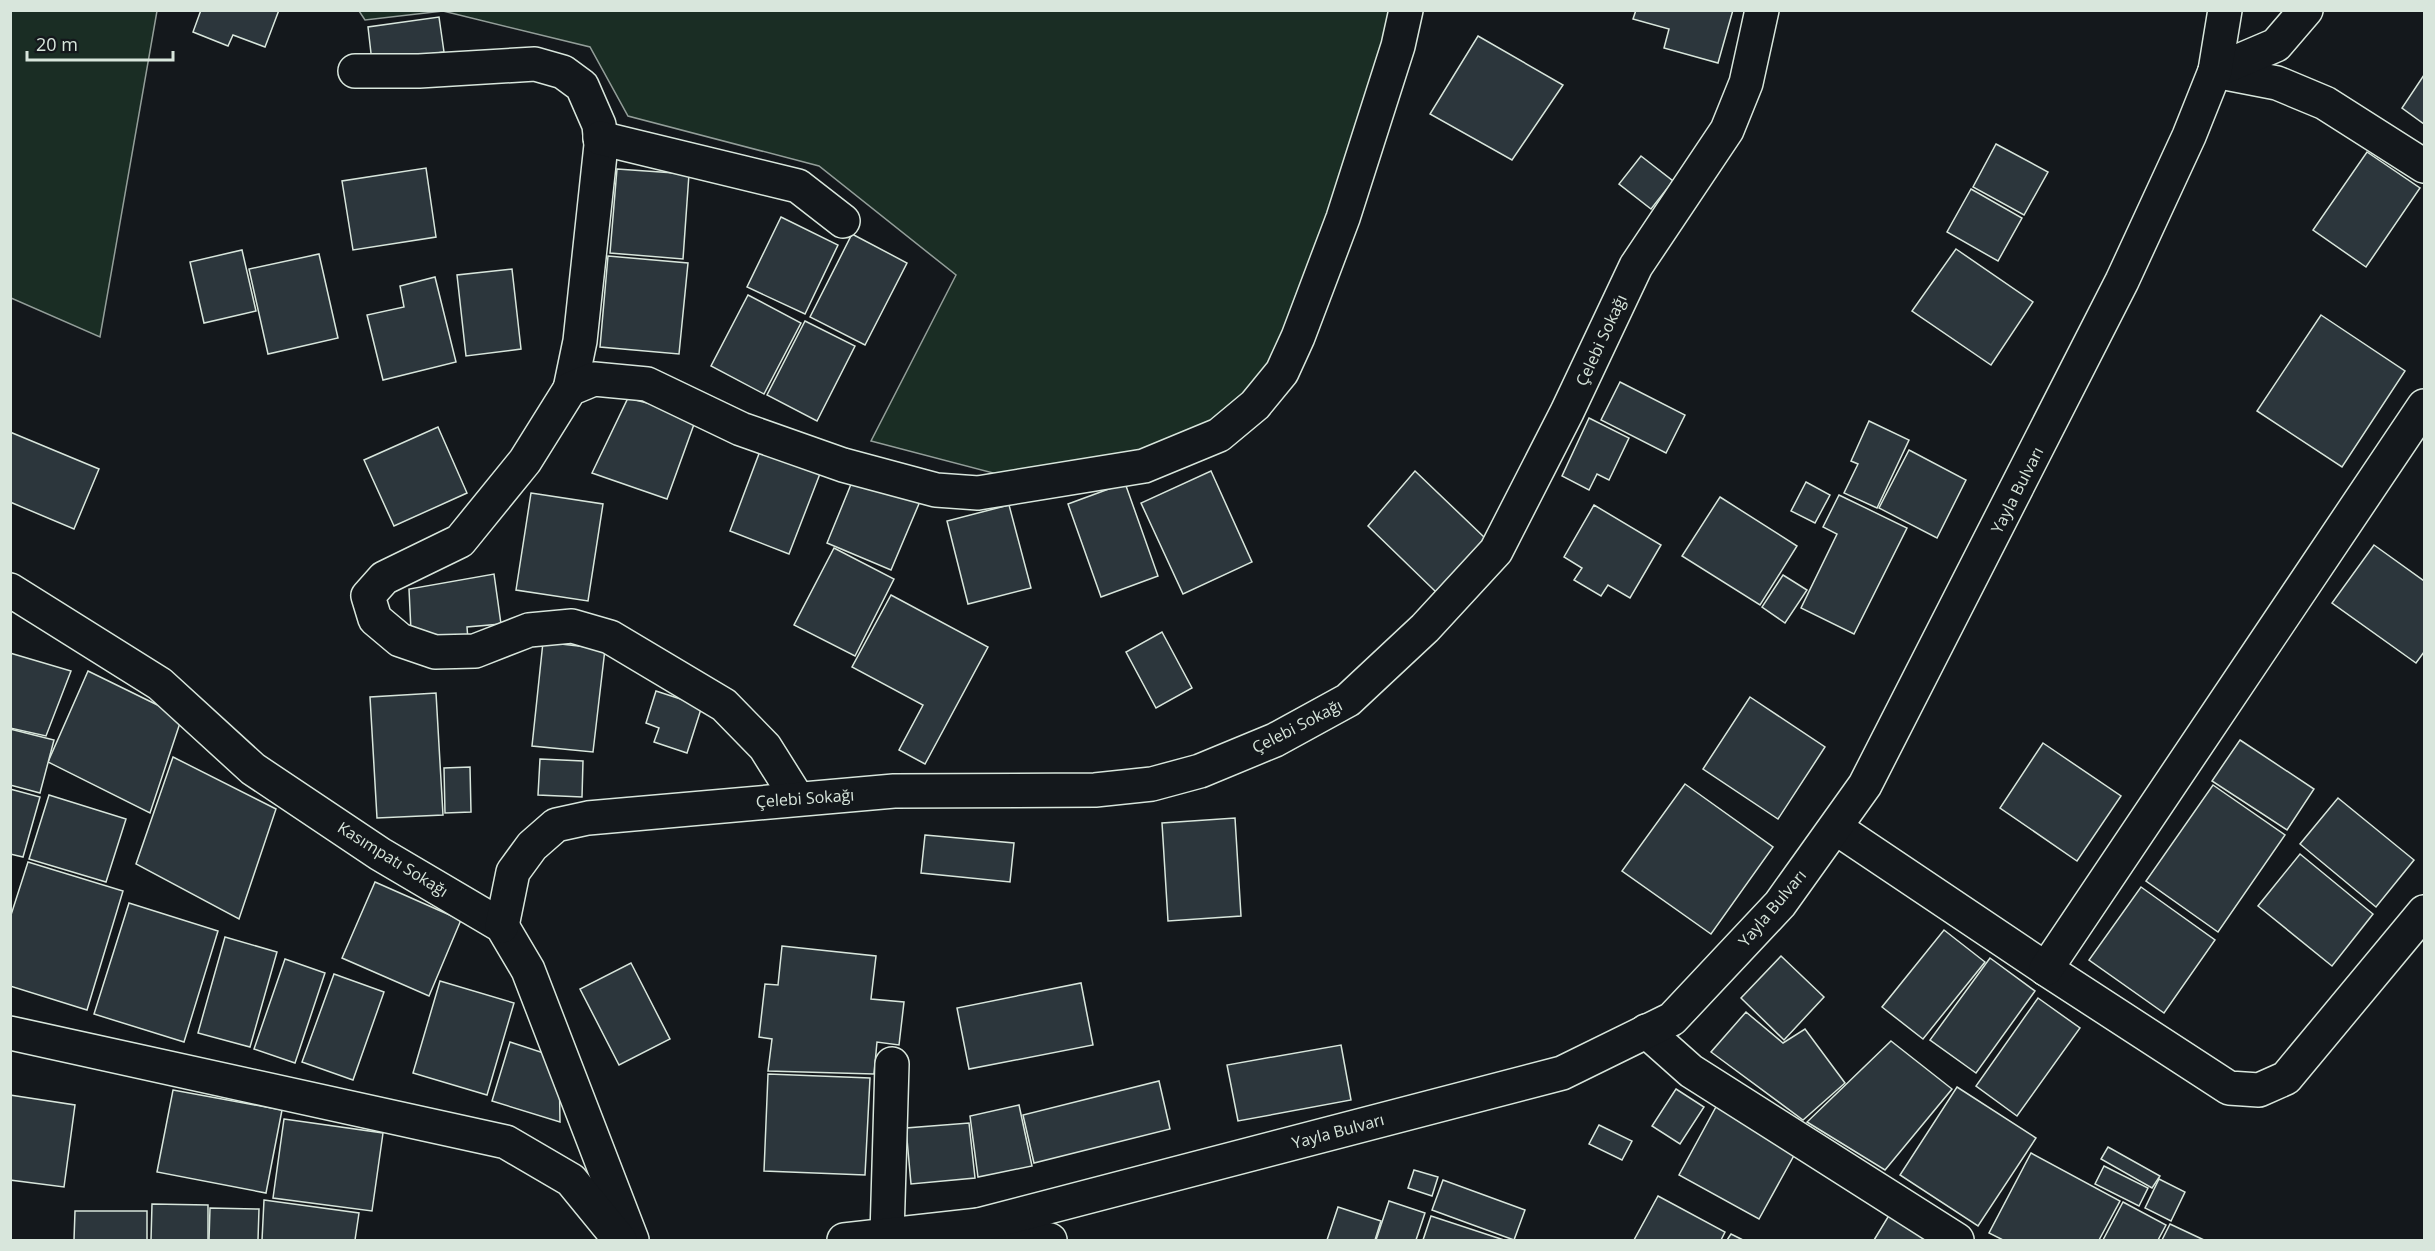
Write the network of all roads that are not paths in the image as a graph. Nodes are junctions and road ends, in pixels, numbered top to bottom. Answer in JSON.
{"nodes":[{"id":1,"x":1406,"y":10,"type":"edge"},
{"id":2,"x":1762,"y":10,"type":"edge"},
{"id":3,"x":2224,"y":10,"type":"edge"},
{"id":4,"x":2306,"y":10,"type":"edge"},
{"id":5,"x":355,"y":71,"type":"dead end"},
{"id":6,"x":2215,"y":71,"type":"junction"},
{"id":7,"x":600,"y":138,"type":"junction"},
{"id":8,"x":2424,"y":166,"type":"edge"},
{"id":9,"x":843,"y":221,"type":"dead end"},
{"id":10,"x":570,"y":389,"type":"junction"},
{"id":11,"x":2424,"y":406,"type":"edge"},
{"id":12,"x":10,"y":590,"type":"edge"},
{"id":13,"x":797,"y":798,"type":"junction"},
{"id":14,"x":1836,"y":828,"type":"junction"},
{"id":15,"x":2424,"y":912,"type":"edge"},
{"id":16,"x":502,"y":926,"type":"junction"},
{"id":17,"x":2046,"y":969,"type":"junction"},
{"id":18,"x":1646,"y":1031,"type":"junction"},
{"id":19,"x":10,"y":1033,"type":"edge"},
{"id":20,"x":892,"y":1064,"type":"dead end"},
{"id":21,"x":979,"y":1233,"type":"edge"},
{"id":22,"x":887,"y":1234,"type":"junction"},
{"id":23,"x":620,"y":1240,"type":"edge"},
{"id":24,"x":632,"y":1240,"type":"edge"},
{"id":25,"x":844,"y":1240,"type":"edge"},
{"id":26,"x":1050,"y":1240,"type":"edge"},
{"id":27,"x":1957,"y":1240,"type":"edge"}],
"edges":[{"from":1,"to":10,"type":"street"},
{"from":2,"to":13,"type":"street","name":"Çelebi Sokağı"},
{"from":3,"to":6,"type":"street","name":"Yayla Bulvarı"},
{"from":4,"to":6,"type":"street"},
{"from":5,"to":7,"type":"street"},
{"from":6,"to":8,"type":"street"},
{"from":6,"to":14,"type":"street","name":"Yayla Bulvarı"},
{"from":7,"to":9,"type":"street"},
{"from":7,"to":10,"type":"street"},
{"from":10,"to":13,"type":"street"},
{"from":11,"to":17,"type":"street"},
{"from":12,"to":16,"type":"street","name":"Kasımpatı Sokağı"},
{"from":13,"to":16,"type":"street","name":"Çelebi Sokağı"},
{"from":14,"to":17,"type":"street"},
{"from":14,"to":18,"type":"street","name":"Yayla Bulvarı"},
{"from":15,"to":17,"type":"street"},
{"from":16,"to":24,"type":"street","name":"Kasımpatı Sokağı"},
{"from":18,"to":21,"type":"street","name":"Yayla Bulvarı"},
{"from":18,"to":27,"type":"street"},
{"from":19,"to":23,"type":"street"},
{"from":20,"to":22,"type":"street"},
{"from":21,"to":22,"type":"street","name":"Yayla Bulvarı"},
{"from":21,"to":26,"type":"street"},
{"from":22,"to":25,"type":"street","name":"Yayla Bulvarı"}]}
